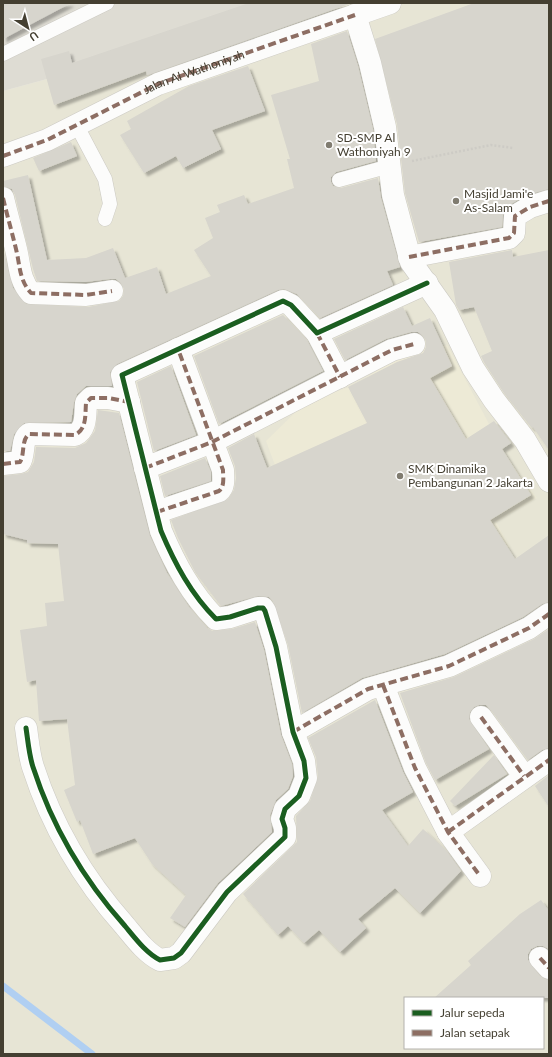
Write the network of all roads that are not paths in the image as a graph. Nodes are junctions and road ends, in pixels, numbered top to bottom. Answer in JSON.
{"nodes":[{"id":1,"x":107,"y":3,"type":"edge"},
{"id":2,"x":390,"y":3,"type":"edge"},
{"id":3,"x":355,"y":15,"type":"junction"},
{"id":4,"x":3,"y":54,"type":"edge"},
{"id":5,"x":77,"y":126,"type":"junction"},
{"id":6,"x":3,"y":156,"type":"edge"},
{"id":7,"x":390,"y":166,"type":"junction"},
{"id":8,"x":339,"y":180,"type":"dead end"},
{"id":9,"x":3,"y":198,"type":"edge"},
{"id":10,"x":549,"y":201,"type":"edge"},
{"id":11,"x":105,"y":219,"type":"dead end"},
{"id":12,"x":409,"y":257,"type":"junction"},
{"id":13,"x":427,"y":283,"type":"junction"},
{"id":14,"x":112,"y":292,"type":"dead end"},
{"id":15,"x":318,"y":333,"type":"junction"},
{"id":16,"x":414,"y":344,"type":"dead end"},
{"id":17,"x":178,"y":349,"type":"junction"},
{"id":18,"x":340,"y":377,"type":"junction"},
{"id":19,"x":129,"y":402,"type":"junction"},
{"id":20,"x":212,"y":442,"type":"junction"},
{"id":21,"x":3,"y":464,"type":"edge"},
{"id":22,"x":145,"y":468,"type":"junction"},
{"id":23,"x":549,"y":481,"type":"edge"},
{"id":24,"x":156,"y":512,"type":"junction"},
{"id":25,"x":549,"y":614,"type":"edge"},
{"id":26,"x":383,"y":685,"type":"junction"},
{"id":27,"x":481,"y":717,"type":"dead end"},
{"id":28,"x":26,"y":728,"type":"dead end"},
{"id":29,"x":293,"y":732,"type":"junction"},
{"id":30,"x":549,"y":760,"type":"edge"},
{"id":31,"x":524,"y":776,"type":"junction"},
{"id":32,"x":448,"y":832,"type":"junction"},
{"id":33,"x":480,"y":876,"type":"dead end"}],
"edges":[{"from":1,"to":4,"type":"lane"},
{"from":2,"to":3,"type":"street","name":"Jalan Al Wathoniyah"},
{"from":3,"to":5,"type":"street","name":"Jalan Al Wathoniyah"},
{"from":3,"to":7,"type":"street"},
{"from":5,"to":6,"type":"street","name":"Jalan Al Wathoniyah"},
{"from":5,"to":11,"type":"lane"},
{"from":7,"to":8,"type":"lane"},
{"from":7,"to":12,"type":"street"},
{"from":9,"to":14,"type":"street"},
{"from":10,"to":12,"type":"street"},
{"from":12,"to":13,"type":"street"},
{"from":13,"to":15,"type":"street"},
{"from":13,"to":23,"type":"street"},
{"from":15,"to":17,"type":"street"},
{"from":15,"to":18,"type":"street"},
{"from":16,"to":18,"type":"street"},
{"from":17,"to":19,"type":"street"},
{"from":17,"to":20,"type":"street"},
{"from":18,"to":20,"type":"street"},
{"from":19,"to":21,"type":"street"},
{"from":19,"to":22,"type":"street"},
{"from":20,"to":22,"type":"street"},
{"from":20,"to":24,"type":"street"},
{"from":22,"to":24,"type":"street"},
{"from":24,"to":29,"type":"street"},
{"from":25,"to":26,"type":"street"},
{"from":26,"to":29,"type":"street"},
{"from":26,"to":32,"type":"street"},
{"from":27,"to":31,"type":"street"},
{"from":28,"to":29,"type":"street"},
{"from":30,"to":31,"type":"street"},
{"from":31,"to":32,"type":"street"},
{"from":32,"to":33,"type":"street"}]}
